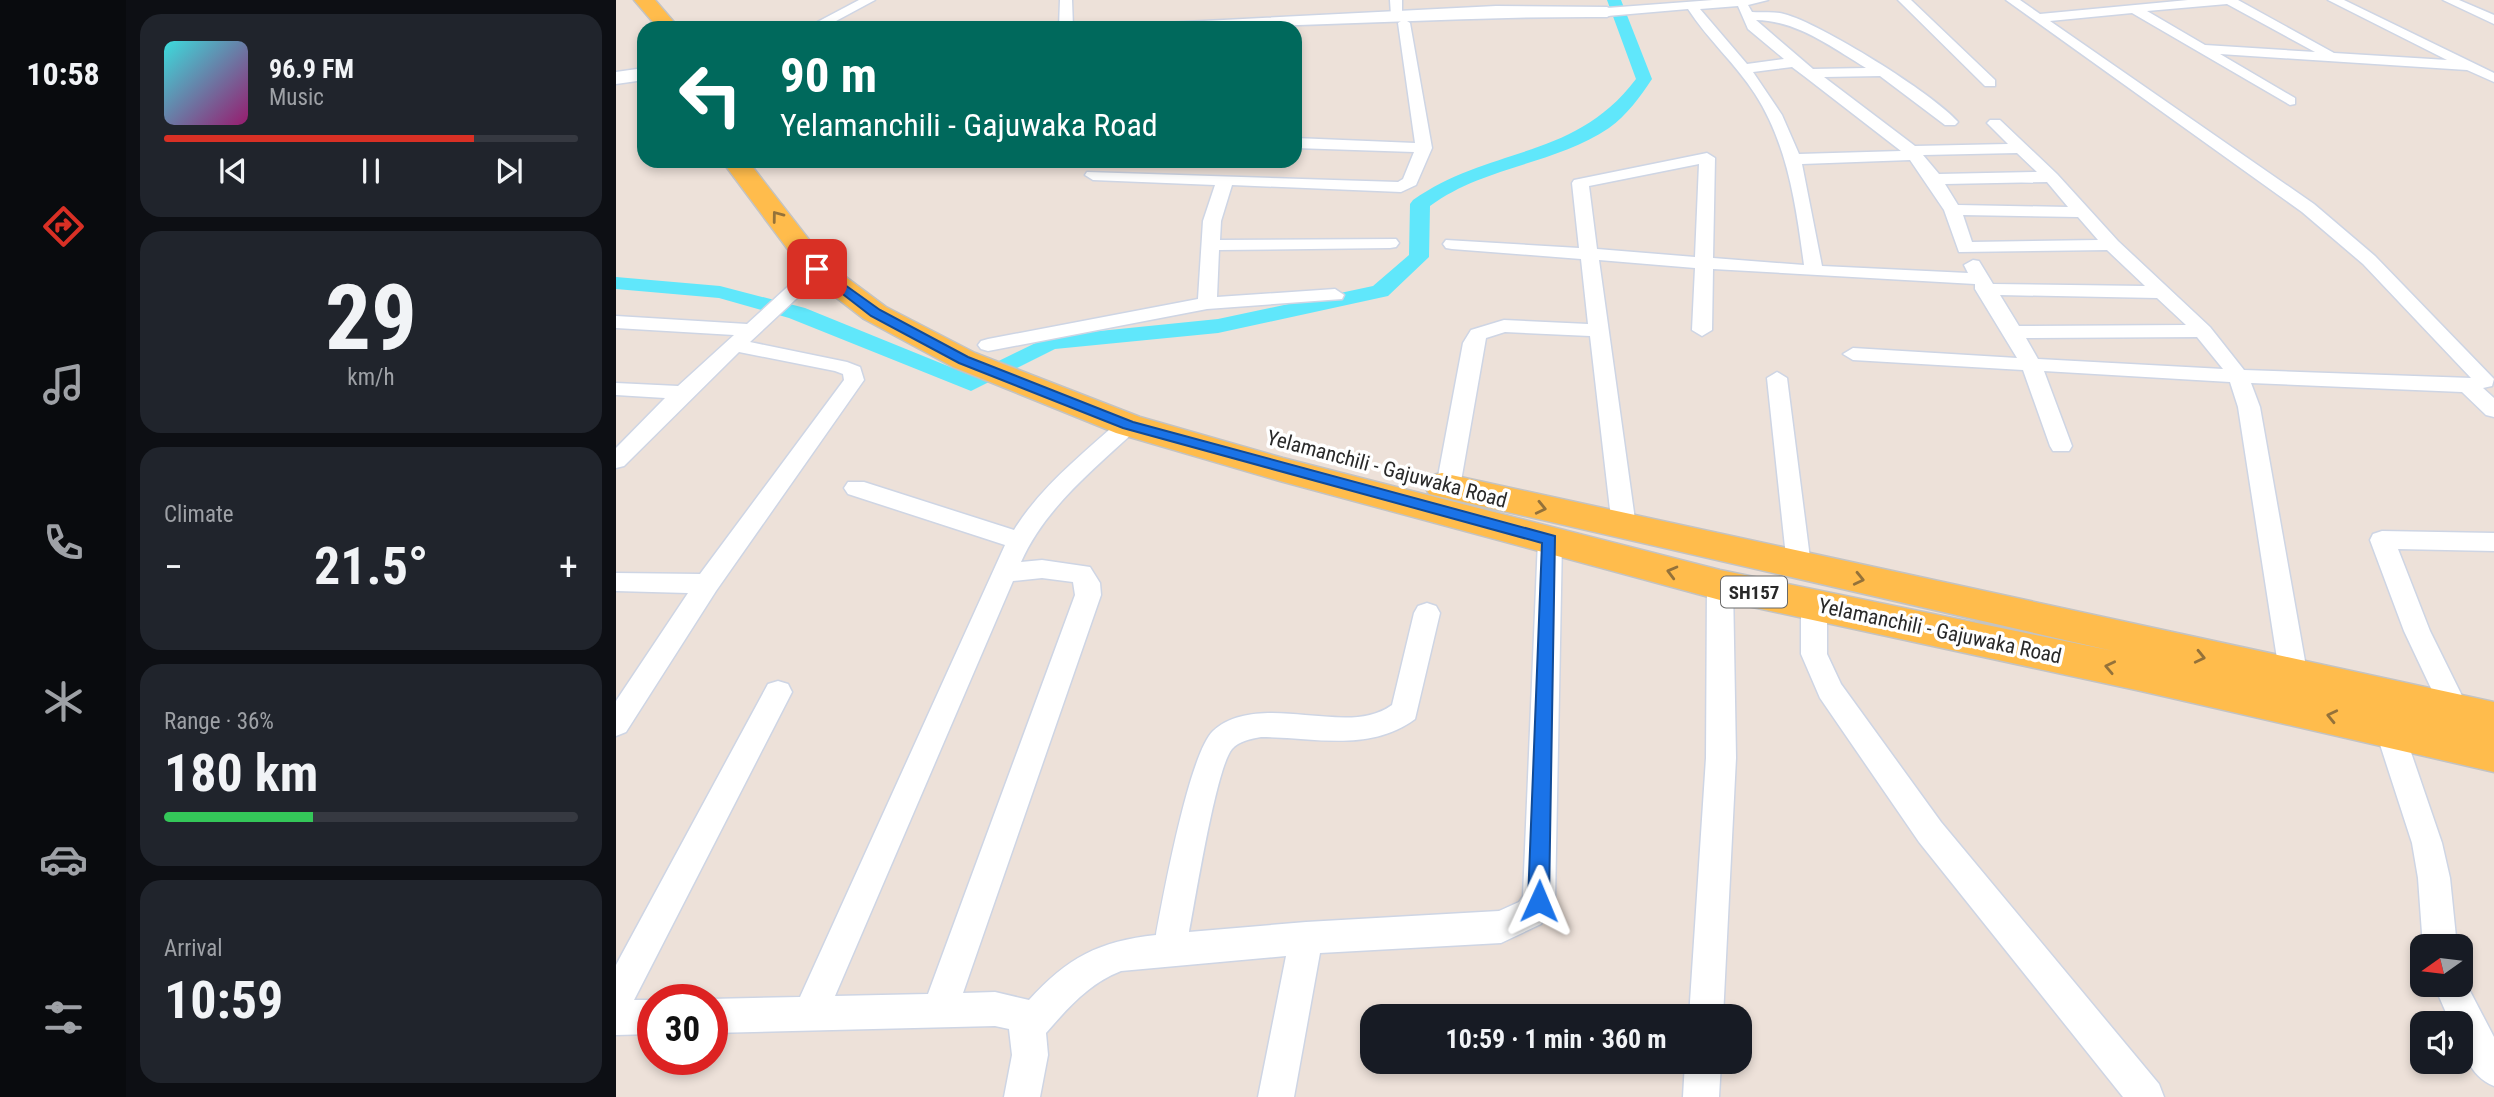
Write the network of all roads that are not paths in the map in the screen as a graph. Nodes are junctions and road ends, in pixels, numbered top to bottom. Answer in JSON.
{"nodes":[{"id":1,"x":644,"y":0,"type":"edge"},
{"id":2,"x":869,"y":0,"type":"edge"},
{"id":3,"x":1066,"y":0,"type":"edge"},
{"id":4,"x":1762,"y":0,"type":"edge"},
{"id":5,"x":1904,"y":0,"type":"edge"},
{"id":6,"x":2012,"y":0,"type":"edge"},
{"id":7,"x":2228,"y":0,"type":"edge"},
{"id":8,"x":2334,"y":0,"type":"edge"},
{"id":9,"x":2449,"y":0,"type":"edge"},
{"id":10,"x":1741,"y":2,"type":"junction"},
{"id":11,"x":1663,"y":4,"type":"edge"},
{"id":12,"x":1692,"y":6,"type":"junction"},
{"id":13,"x":1595,"y":8,"type":"edge"},
{"id":14,"x":1521,"y":9,"type":"edge"},
{"id":15,"x":2134,"y":9,"type":"junction"},
{"id":16,"x":1399,"y":13,"type":"edge"},
{"id":17,"x":1747,"y":16,"type":"junction"},
{"id":18,"x":2038,"y":18,"type":"junction"},
{"id":19,"x":2494,"y":20,"type":"edge"},
{"id":20,"x":658,"y":21,"type":"edge"},
{"id":21,"x":827,"y":21,"type":"edge"},
{"id":22,"x":1066,"y":21,"type":"edge"},
{"id":23,"x":1274,"y":21,"type":"edge"},
{"id":24,"x":1302,"y":28,"type":"edge"},
{"id":25,"x":2206,"y":49,"type":"junction"},
{"id":26,"x":2334,"y":56,"type":"junction"},
{"id":27,"x":637,"y":66,"type":"edge"},
{"id":28,"x":2469,"y":66,"type":"junction"},
{"id":29,"x":1802,"y":68,"type":"junction"},
{"id":30,"x":616,"y":69,"type":"edge"},
{"id":31,"x":1743,"y":69,"type":"junction"},
{"id":32,"x":1883,"y":72,"type":"junction"},
{"id":33,"x":637,"y":75,"type":"edge"},
{"id":34,"x":616,"y":78,"type":"edge"},
{"id":35,"x":2494,"y":78,"type":"edge"},
{"id":36,"x":1990,"y":83,"type":"dead end"},
{"id":37,"x":2290,"y":101,"type":"dead end"},
{"id":38,"x":1950,"y":122,"type":"dead end"},
{"id":39,"x":1995,"y":123,"type":"dead end"},
{"id":40,"x":1302,"y":143,"type":"edge"},
{"id":41,"x":1424,"y":148,"type":"junction"},
{"id":42,"x":2022,"y":148,"type":"junction"},
{"id":43,"x":1912,"y":153,"type":"junction"},
{"id":44,"x":1794,"y":159,"type":"junction"},
{"id":45,"x":742,"y":168,"type":"edge"},
{"id":46,"x":767,"y":168,"type":"edge"},
{"id":47,"x":1094,"y":175,"type":"dead end"},
{"id":48,"x":2051,"y":177,"type":"junction"},
{"id":49,"x":1934,"y":179,"type":"junction"},
{"id":50,"x":1225,"y":180,"type":"junction"},
{"id":51,"x":1953,"y":210,"type":"junction"},
{"id":52,"x":2083,"y":212,"type":"junction"},
{"id":53,"x":1391,"y":243,"type":"dead end"},
{"id":54,"x":1452,"y":244,"type":"dead end"},
{"id":55,"x":1211,"y":245,"type":"junction"},
{"id":56,"x":2112,"y":245,"type":"junction"},
{"id":57,"x":1965,"y":248,"type":"junction"},
{"id":58,"x":1590,"y":253,"type":"junction"},
{"id":59,"x":827,"y":260,"type":"junction"},
{"id":60,"x":1704,"y":263,"type":"junction"},
{"id":61,"x":1814,"y":271,"type":"junction"},
{"id":62,"x":1981,"y":284,"type":"junction"},
{"id":63,"x":2160,"y":292,"type":"junction"},
{"id":64,"x":1335,"y":295,"type":"dead end"},
{"id":65,"x":1208,"y":303,"type":"junction"},
{"id":66,"x":616,"y":322,"type":"edge"},
{"id":67,"x":1599,"y":330,"type":"junction"},
{"id":68,"x":1702,"y":330,"type":"dead end"},
{"id":69,"x":2203,"y":331,"type":"junction"},
{"id":70,"x":2010,"y":332,"type":"junction"},
{"id":71,"x":743,"y":337,"type":"junction"},
{"id":72,"x":1853,"y":354,"type":"dead end"},
{"id":73,"x":1007,"y":363,"type":"junction"},
{"id":74,"x":2031,"y":364,"type":"junction"},
{"id":75,"x":2238,"y":376,"type":"junction"},
{"id":76,"x":1777,"y":378,"type":"dead end"},
{"id":77,"x":2468,"y":386,"type":"junction"},
{"id":78,"x":616,"y":389,"type":"edge"},
{"id":79,"x":683,"y":393,"type":"junction"},
{"id":80,"x":1111,"y":410,"type":"junction"},
{"id":81,"x":2494,"y":410,"type":"edge"},
{"id":82,"x":2061,"y":446,"type":"dead end"},
{"id":83,"x":616,"y":461,"type":"edge"},
{"id":84,"x":1448,"y":487,"type":"junction"},
{"id":85,"x":856,"y":488,"type":"dead end"},
{"id":86,"x":1624,"y":527,"type":"junction"},
{"id":87,"x":1017,"y":540,"type":"junction"},
{"id":88,"x":1550,"y":540,"type":"junction"},
{"id":89,"x":2494,"y":542,"type":"edge"},
{"id":90,"x":1799,"y":566,"type":"junction"},
{"id":91,"x":1004,"y":573,"type":"junction"},
{"id":92,"x":616,"y":582,"type":"edge"},
{"id":93,"x":707,"y":584,"type":"junction"},
{"id":94,"x":1720,"y":585,"type":"junction"},
{"id":95,"x":1814,"y":604,"type":"junction"},
{"id":96,"x":1427,"y":613,"type":"dead end"},
{"id":97,"x":2294,"y":678,"type":"junction"},
{"id":98,"x":778,"y":692,"type":"dead end"},
{"id":99,"x":2456,"y":712,"type":"junction"},
{"id":100,"x":2494,"y":720,"type":"edge"},
{"id":101,"x":616,"y":724,"type":"edge"},
{"id":102,"x":2389,"y":729,"type":"junction"},
{"id":103,"x":2494,"y":753,"type":"edge"},
{"id":104,"x":2439,"y":934,"type":"edge"},
{"id":105,"x":1306,"y":938,"type":"junction"},
{"id":106,"x":1169,"y":951,"type":"junction"},
{"id":107,"x":2457,"y":998,"type":"edge"},
{"id":108,"x":616,"y":1000,"type":"edge"},
{"id":109,"x":1707,"y":1004,"type":"edge"},
{"id":110,"x":939,"y":1011,"type":"junction"},
{"id":111,"x":810,"y":1014,"type":"junction"},
{"id":112,"x":728,"y":1016,"type":"edge"},
{"id":113,"x":637,"y":1017,"type":"edge"},
{"id":114,"x":616,"y":1018,"type":"edge"},
{"id":115,"x":1028,"y":1027,"type":"junction"},
{"id":116,"x":2494,"y":1068,"type":"edge"},
{"id":117,"x":1702,"y":1074,"type":"edge"},
{"id":118,"x":1022,"y":1097,"type":"edge"},
{"id":119,"x":1276,"y":1097,"type":"edge"},
{"id":120,"x":1701,"y":1097,"type":"edge"},
{"id":121,"x":2146,"y":1097,"type":"edge"}],
"edges":[{"from":1,"to":20,"type":"main road"},
{"from":2,"to":21,"type":"street"},
{"from":3,"to":22,"type":"street"},
{"from":4,"to":10,"type":"street"},
{"from":5,"to":36,"type":"street"},
{"from":6,"to":18,"type":"street"},
{"from":7,"to":15,"type":"street"},
{"from":7,"to":26,"type":"street"},
{"from":8,"to":28,"type":"street"},
{"from":9,"to":19,"type":"street"},
{"from":10,"to":12,"type":"street"},
{"from":10,"to":17,"type":"street"},
{"from":11,"to":12,"type":"street"},
{"from":11,"to":13,"type":"street"},
{"from":12,"to":31,"type":"street"},
{"from":13,"to":14,"type":"street"},
{"from":14,"to":16,"type":"street"},
{"from":15,"to":18,"type":"street"},
{"from":15,"to":25,"type":"street"},
{"from":16,"to":23,"type":"street"},
{"from":16,"to":24,"type":"street"},
{"from":16,"to":41,"type":"street"},
{"from":17,"to":29,"type":"street"},
{"from":17,"to":32,"type":"street"},
{"from":18,"to":77,"type":"street"},
{"from":25,"to":26,"type":"street"},
{"from":25,"to":37,"type":"street"},
{"from":26,"to":28,"type":"street"},
{"from":27,"to":30,"type":"street"},
{"from":28,"to":35,"type":"street"},
{"from":29,"to":31,"type":"street"},
{"from":29,"to":32,"type":"street"},
{"from":29,"to":43,"type":"street"},
{"from":31,"to":44,"type":"street"},
{"from":32,"to":38,"type":"street"},
{"from":33,"to":34,"type":"street"},
{"from":39,"to":42,"type":"street"},
{"from":40,"to":41,"type":"street"},
{"from":41,"to":50,"type":"street"},
{"from":42,"to":43,"type":"street"},
{"from":42,"to":48,"type":"street"},
{"from":43,"to":44,"type":"street"},
{"from":43,"to":49,"type":"street"},
{"from":44,"to":61,"type":"street"},
{"from":59,"to":45,"type":"main road","name":"Yelamanchili - Gajuwaka Road","number":"SH157","one_way":true},
{"from":46,"to":59,"type":"main road","name":"Yelamanchili - Gajuwaka Road","number":"SH157"},
{"from":47,"to":50,"type":"street"},
{"from":48,"to":49,"type":"street"},
{"from":48,"to":52,"type":"street"},
{"from":49,"to":51,"type":"street"},
{"from":50,"to":55,"type":"street"},
{"from":51,"to":52,"type":"street"},
{"from":51,"to":57,"type":"street"},
{"from":52,"to":56,"type":"street"},
{"from":53,"to":55,"type":"street"},
{"from":54,"to":58,"type":"street"},
{"from":55,"to":65,"type":"street"},
{"from":56,"to":57,"type":"street"},
{"from":56,"to":63,"type":"street"},
{"from":57,"to":62,"type":"street"},
{"from":58,"to":60,"type":"street"},
{"from":58,"to":60,"type":"street"},
{"from":58,"to":67,"type":"street"},
{"from":59,"to":71,"type":"street"},
{"from":59,"to":73,"type":"main road","name":"Yelamanchili - Gajuwaka Road","number":"SH157"},
{"from":60,"to":61,"type":"street"},
{"from":60,"to":68,"type":"street"},
{"from":61,"to":62,"type":"street"},
{"from":62,"to":63,"type":"street"},
{"from":62,"to":70,"type":"street"},
{"from":63,"to":69,"type":"street"},
{"from":64,"to":65,"type":"street"},
{"from":65,"to":73,"type":"street"},
{"from":66,"to":71,"type":"street"},
{"from":67,"to":84,"type":"street"},
{"from":67,"to":86,"type":"street"},
{"from":69,"to":70,"type":"street"},
{"from":69,"to":75,"type":"street"},
{"from":70,"to":74,"type":"street"},
{"from":71,"to":79,"type":"street"},
{"from":71,"to":93,"type":"street"},
{"from":72,"to":74,"type":"street"},
{"from":73,"to":80,"type":"main road","name":"Yelamanchili - Gajuwaka Road","number":"SH157"},
{"from":74,"to":75,"type":"street"},
{"from":74,"to":82,"type":"street"},
{"from":75,"to":77,"type":"street"},
{"from":75,"to":97,"type":"street"},
{"from":76,"to":90,"type":"street"},
{"from":77,"to":81,"type":"street"},
{"from":78,"to":79,"type":"street"},
{"from":79,"to":83,"type":"street"},
{"from":80,"to":84,"type":"main road","name":"Yelamanchili - Gajuwaka Road","number":"SH157"},
{"from":80,"to":87,"type":"street"},
{"from":80,"to":88,"type":"main road","name":"Yelamanchili - Gajuwaka Road","number":"SH157"},
{"from":84,"to":86,"type":"main road","name":"Yelamanchili - Gajuwaka Road","number":"SH157","one_way":true},
{"from":85,"to":87,"type":"street"},
{"from":86,"to":90,"type":"main road","name":"Yelamanchili - Gajuwaka Road","number":"SH157"},
{"from":87,"to":91,"type":"street"},
{"from":94,"to":88,"type":"main road","name":"Yelamanchili - Gajuwaka Road","number":"SH157","one_way":true},
{"from":88,"to":105,"type":"street"},
{"from":89,"to":99,"type":"street"},
{"from":90,"to":97,"type":"main road","name":"Yelamanchili - Gajuwaka Road","number":"SH157","one_way":true},
{"from":91,"to":110,"type":"street"},
{"from":91,"to":111,"type":"street"},
{"from":92,"to":93,"type":"street"},
{"from":93,"to":101,"type":"street"},
{"from":94,"to":95,"type":"main road","name":"Yelamanchili - Gajuwaka Road","number":"SH157"},
{"from":94,"to":109,"type":"street"},
{"from":102,"to":95,"type":"main road","name":"Yelamanchili - Gajuwaka Road","number":"SH157","one_way":true},
{"from":95,"to":121,"type":"street"},
{"from":96,"to":106,"type":"street"},
{"from":97,"to":99,"type":"main road","name":"Yelamanchili - Gajuwaka Road","number":"SH157"},
{"from":98,"to":108,"type":"street"},
{"from":99,"to":100,"type":"main road","name":"Yelamanchili - Gajuwaka Road","number":"SH157"},
{"from":102,"to":103,"type":"main road","name":"Yelamanchili - Gajuwaka Road","number":"SH157"},
{"from":102,"to":104,"type":"street"},
{"from":105,"to":106,"type":"street"},
{"from":105,"to":119,"type":"street"},
{"from":106,"to":115,"type":"street"},
{"from":107,"to":116,"type":"street"},
{"from":110,"to":111,"type":"street"},
{"from":110,"to":115,"type":"street"},
{"from":111,"to":112,"type":"street"},
{"from":113,"to":114,"type":"street"},
{"from":115,"to":118,"type":"street"},
{"from":117,"to":120,"type":"street"}]}
